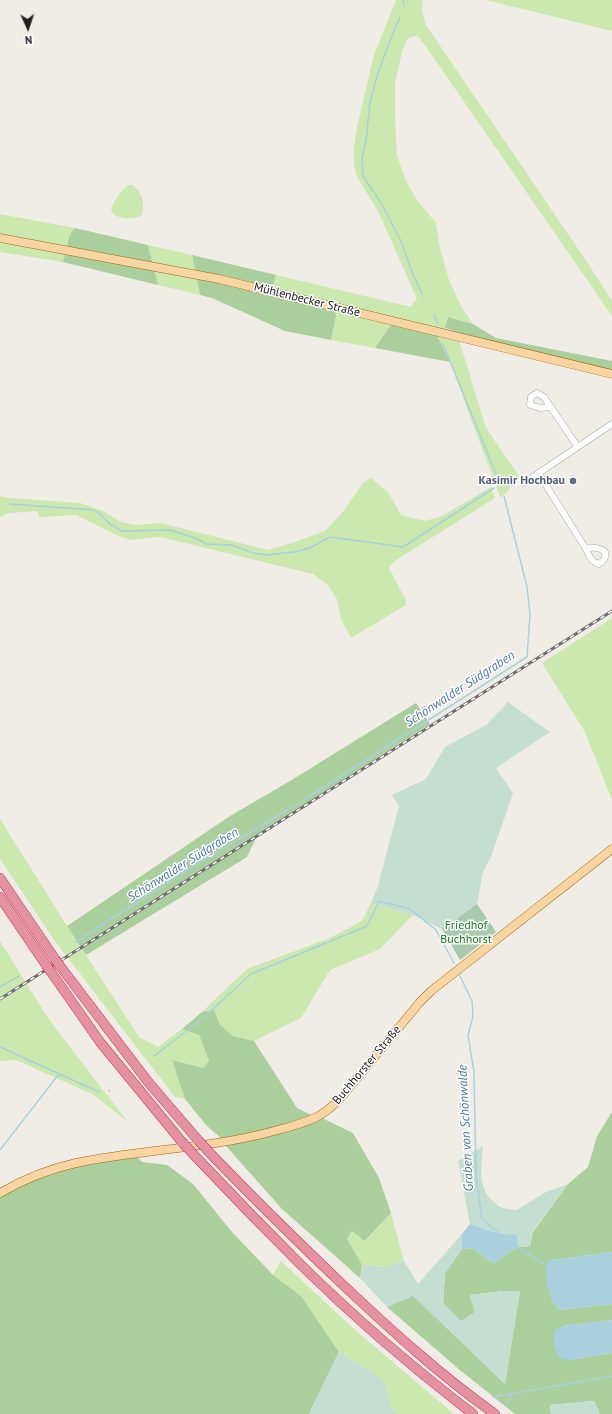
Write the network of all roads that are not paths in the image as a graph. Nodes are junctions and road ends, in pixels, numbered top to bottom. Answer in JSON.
{"nodes":[{"id":1,"x":0,"y":238,"type":"edge"},
{"id":2,"x":612,"y":374,"type":"edge"},
{"id":3,"x":550,"y":407,"type":"dead end"},
{"id":4,"x":612,"y":424,"type":"edge"},
{"id":5,"x":578,"y":446,"type":"junction"},
{"id":6,"x":539,"y":474,"type":"junction"},
{"id":7,"x":524,"y":483,"type":"dead end"},
{"id":8,"x":586,"y":549,"type":"dead end"},
{"id":9,"x":612,"y":849,"type":"edge"},
{"id":10,"x":0,"y":878,"type":"edge"},
{"id":11,"x":0,"y":897,"type":"edge"},
{"id":12,"x":0,"y":1193,"type":"edge"},
{"id":13,"x":473,"y":1414,"type":"edge"},
{"id":14,"x":495,"y":1414,"type":"edge"}],
"edges":[{"from":1,"to":2,"type":"main road","name":"Mühlenbecker Straße"},
{"from":3,"to":5,"type":"street"},
{"from":4,"to":5,"type":"street"},
{"from":5,"to":6,"type":"street"},
{"from":6,"to":7,"type":"street"},
{"from":6,"to":8,"type":"street"},
{"from":9,"to":12,"type":"main road","name":"Buchhorster Straße"},
{"from":10,"to":14,"type":"highway","bridge":true},
{"from":11,"to":13,"type":"highway","bridge":true}]}
